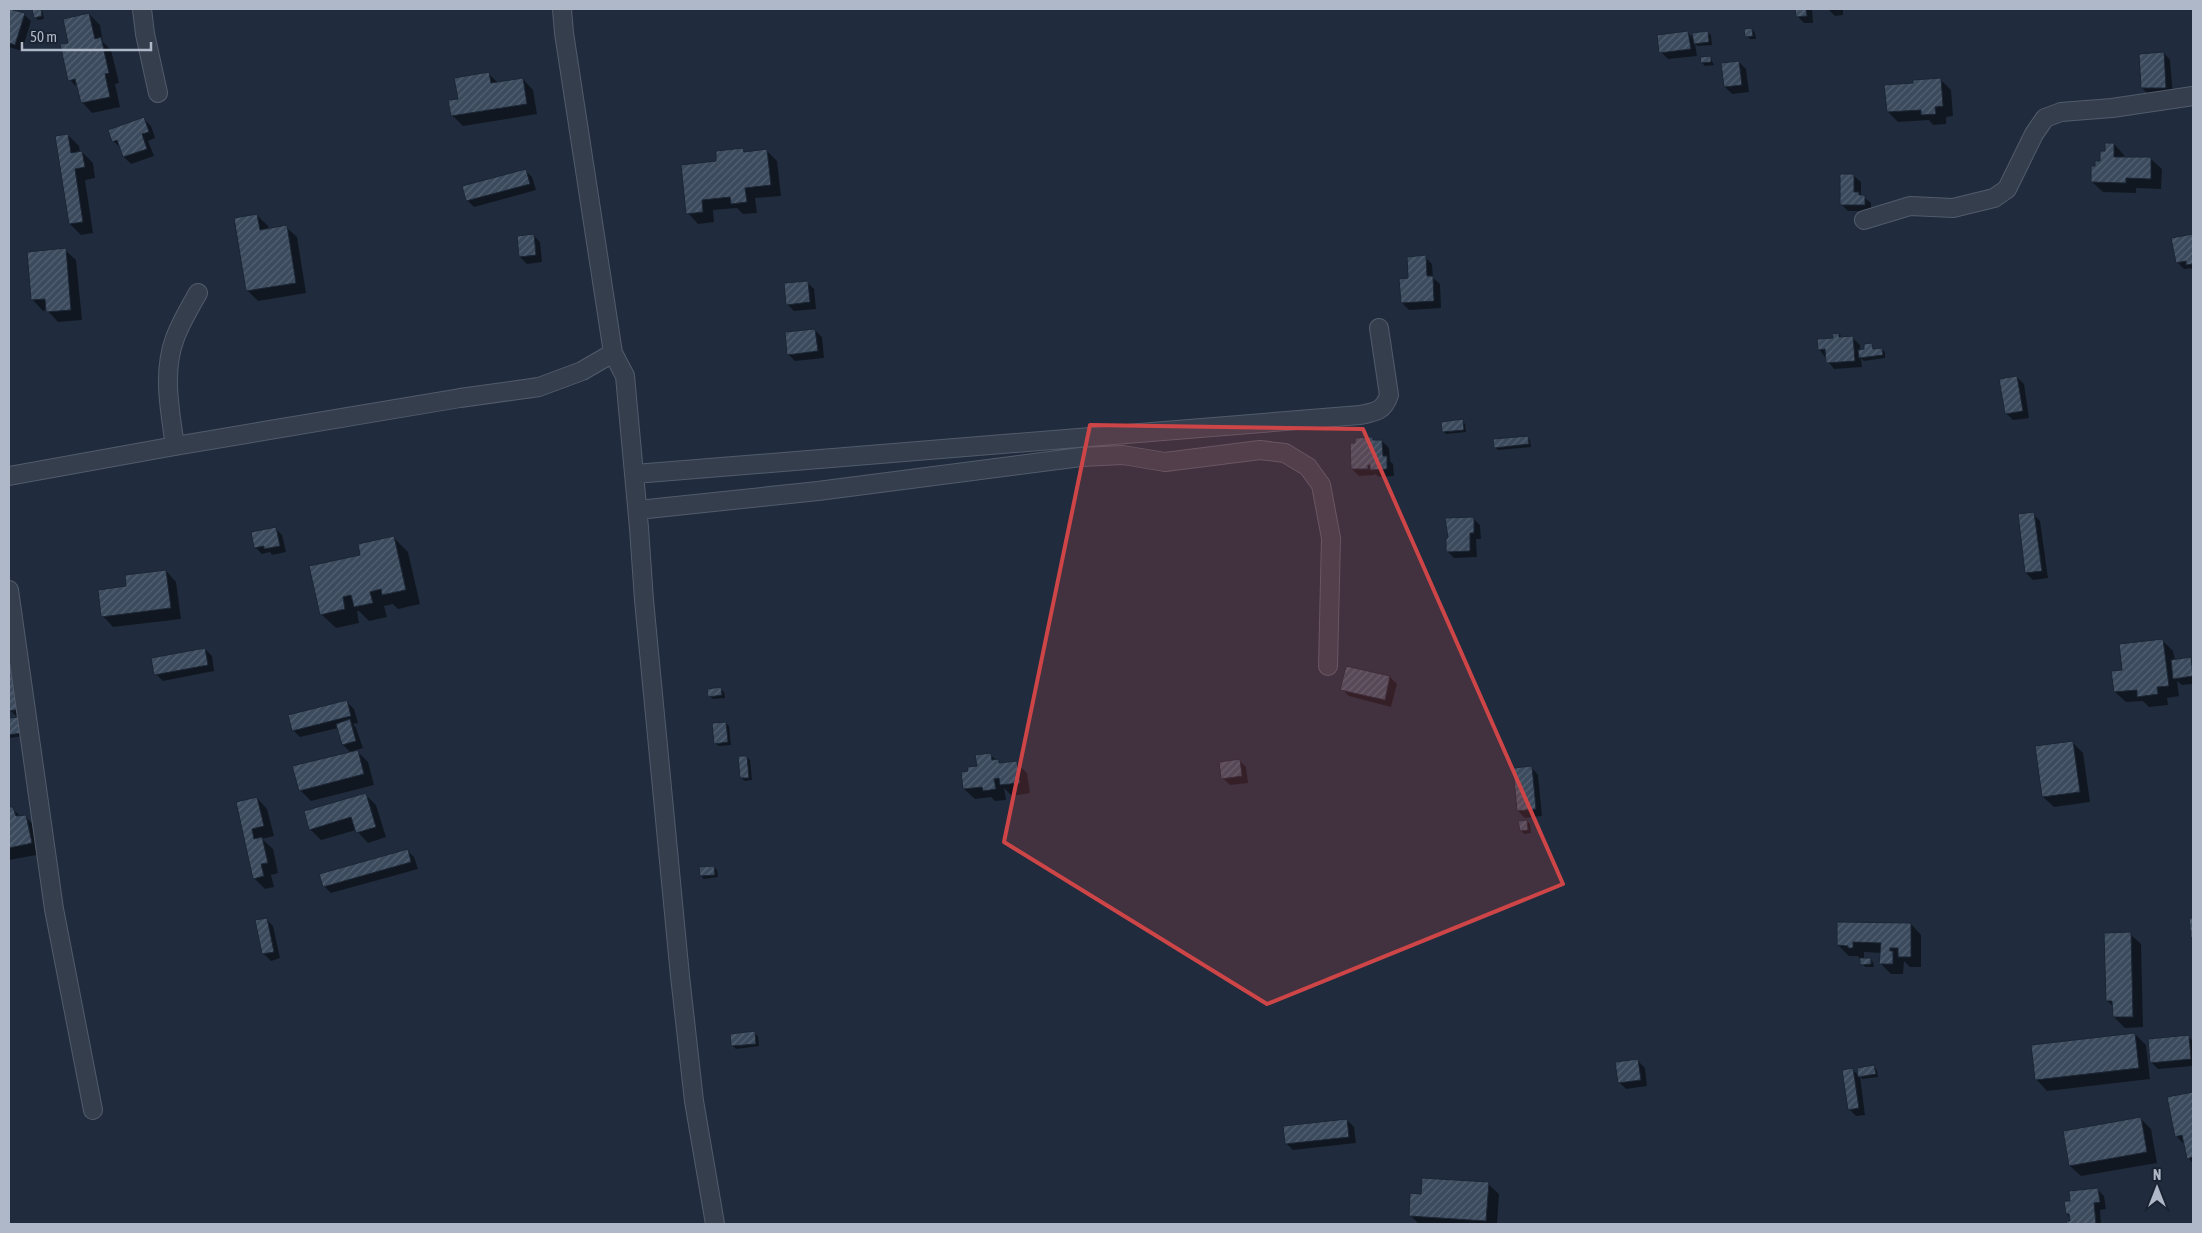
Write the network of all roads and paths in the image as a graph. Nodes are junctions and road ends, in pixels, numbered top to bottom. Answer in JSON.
{"nodes":[{"id":1,"x":142,"y":9,"type":"edge"},
{"id":2,"x":562,"y":9,"type":"edge"},
{"id":3,"x":158,"y":93,"type":"dead end"},
{"id":4,"x":2193,"y":96,"type":"edge"},
{"id":5,"x":1864,"y":220,"type":"dead end"},
{"id":6,"x":198,"y":293,"type":"dead end"},
{"id":7,"x":1379,"y":328,"type":"dead end"},
{"id":8,"x":613,"y":353,"type":"junction"},
{"id":9,"x":175,"y":446,"type":"junction"},
{"id":10,"x":635,"y":474,"type":"junction"},
{"id":11,"x":9,"y":476,"type":"edge"},
{"id":12,"x":638,"y":510,"type":"junction"},
{"id":13,"x":9,"y":590,"type":"edge"},
{"id":14,"x":1328,"y":666,"type":"dead end"},
{"id":15,"x":93,"y":1110,"type":"dead end"},
{"id":16,"x":715,"y":1224,"type":"edge"}],
"edges":[{"from":1,"to":3,"type":"street"},
{"from":2,"to":8,"type":"street"},
{"from":4,"to":5,"type":"street"},
{"from":6,"to":9,"type":"street"},
{"from":7,"to":10,"type":"street"},
{"from":8,"to":9,"type":"street"},
{"from":8,"to":10,"type":"street"},
{"from":9,"to":11,"type":"street"},
{"from":10,"to":12,"type":"street"},
{"from":12,"to":14,"type":"street"},
{"from":12,"to":16,"type":"street"},
{"from":13,"to":15,"type":"street"}]}
